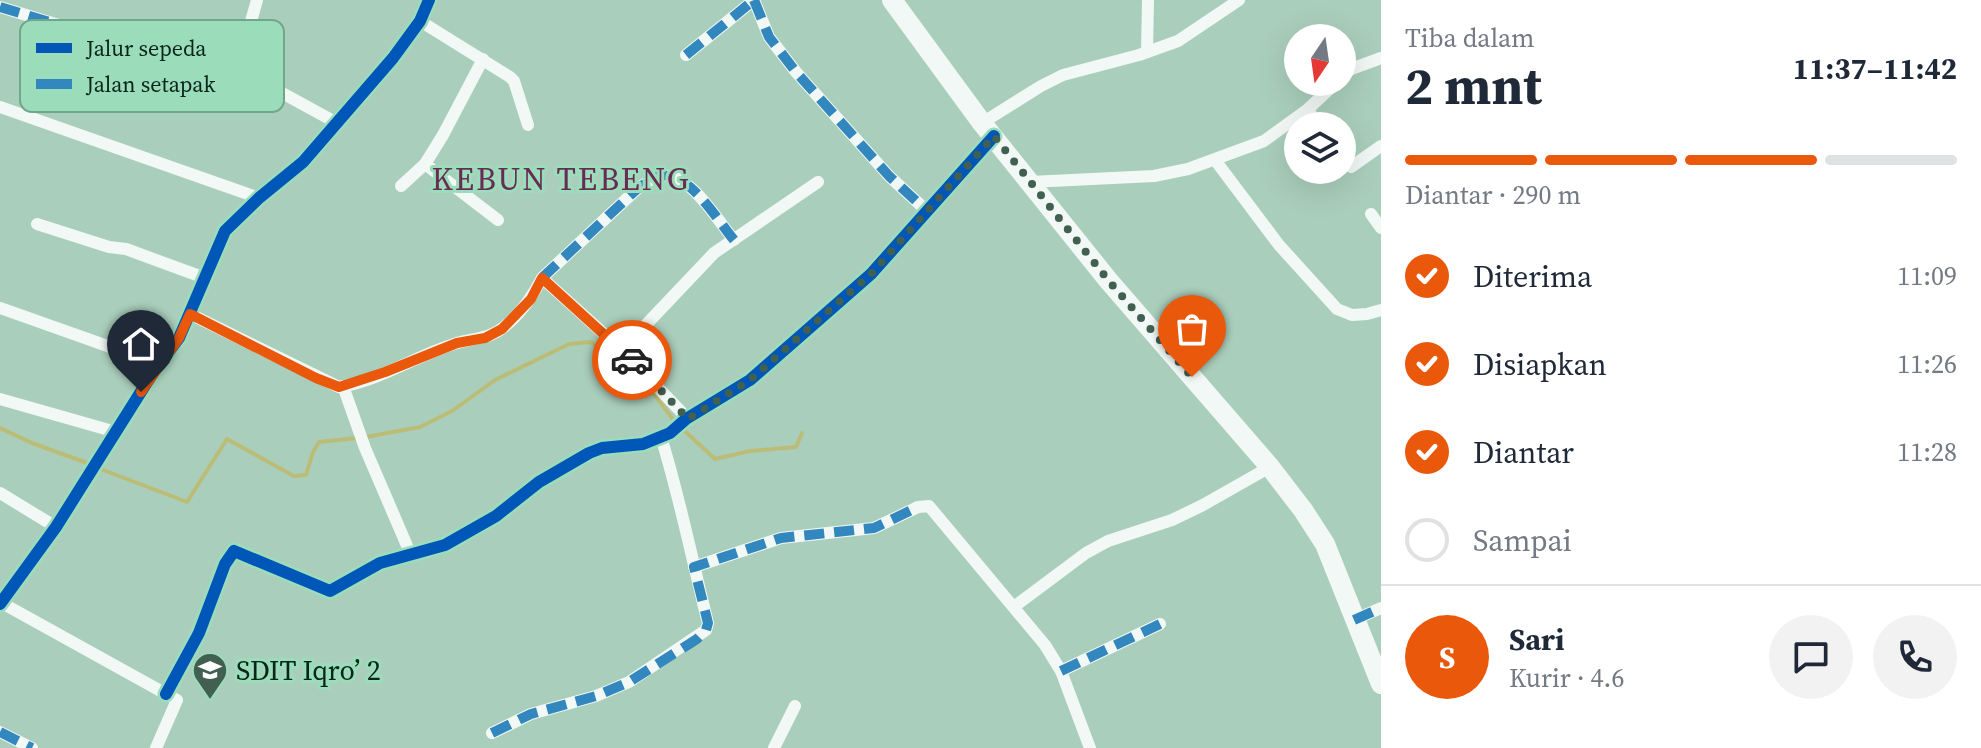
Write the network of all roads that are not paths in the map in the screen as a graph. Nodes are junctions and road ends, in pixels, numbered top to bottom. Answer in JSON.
{"nodes":[{"id":1,"x":257,"y":0,"type":"edge"},
{"id":2,"x":429,"y":0,"type":"edge"},
{"id":3,"x":754,"y":0,"type":"edge"},
{"id":4,"x":892,"y":0,"type":"edge"},
{"id":5,"x":1148,"y":0,"type":"edge"},
{"id":6,"x":1239,"y":0,"type":"edge"},
{"id":7,"x":3,"y":8,"type":"edge"},
{"id":8,"x":43,"y":20,"type":"edge"},
{"id":9,"x":251,"y":20,"type":"edge"},
{"id":10,"x":420,"y":21,"type":"junction"},
{"id":11,"x":1147,"y":52,"type":"junction"},
{"id":12,"x":686,"y":55,"type":"dead end"},
{"id":13,"x":1381,"y":58,"type":"edge"},
{"id":14,"x":483,"y":59,"type":"junction"},
{"id":15,"x":1356,"y":67,"type":"edge"},
{"id":16,"x":284,"y":94,"type":"edge"},
{"id":17,"x":1322,"y":96,"type":"edge"},
{"id":18,"x":0,"y":107,"type":"edge"},
{"id":19,"x":1308,"y":109,"type":"junction"},
{"id":20,"x":1310,"y":112,"type":"edge"},
{"id":21,"x":337,"y":123,"type":"junction"},
{"id":22,"x":528,"y":125,"type":"dead end"},
{"id":23,"x":988,"y":129,"type":"junction"},
{"id":24,"x":1381,"y":146,"type":"edge"},
{"id":25,"x":1215,"y":160,"type":"junction"},
{"id":26,"x":425,"y":164,"type":"junction"},
{"id":27,"x":1356,"y":164,"type":"edge"},
{"id":28,"x":818,"y":182,"type":"dead end"},
{"id":29,"x":1030,"y":182,"type":"junction"},
{"id":30,"x":401,"y":186,"type":"dead end"},
{"id":31,"x":259,"y":198,"type":"junction"},
{"id":32,"x":927,"y":211,"type":"junction"},
{"id":33,"x":1371,"y":214,"type":"dead end"},
{"id":34,"x":498,"y":220,"type":"dead end"},
{"id":35,"x":37,"y":224,"type":"dead end"},
{"id":36,"x":1381,"y":228,"type":"edge"},
{"id":37,"x":734,"y":240,"type":"junction"},
{"id":38,"x":205,"y":278,"type":"junction"},
{"id":39,"x":542,"y":278,"type":"junction"},
{"id":40,"x":0,"y":308,"type":"edge"},
{"id":41,"x":1381,"y":310,"type":"edge"},
{"id":42,"x":190,"y":314,"type":"junction"},
{"id":43,"x":622,"y":350,"type":"junction"},
{"id":44,"x":161,"y":365,"type":"junction"},
{"id":45,"x":343,"y":386,"type":"junction"},
{"id":46,"x":0,"y":399,"type":"edge"},
{"id":47,"x":687,"y":419,"type":"junction"},
{"id":48,"x":116,"y":432,"type":"junction"},
{"id":49,"x":666,"y":435,"type":"junction"},
{"id":50,"x":1270,"y":467,"type":"junction"},
{"id":51,"x":0,"y":493,"type":"edge"},
{"id":52,"x":56,"y":527,"type":"junction"},
{"id":53,"x":411,"y":555,"type":"junction"},
{"id":54,"x":694,"y":567,"type":"junction"},
{"id":55,"x":0,"y":603,"type":"edge"},
{"id":56,"x":1015,"y":606,"type":"junction"},
{"id":57,"x":1381,"y":608,"type":"edge"},
{"id":58,"x":1354,"y":620,"type":"junction"},
{"id":59,"x":1160,"y":624,"type":"dead end"},
{"id":60,"x":1061,"y":671,"type":"junction"},
{"id":61,"x":1381,"y":684,"type":"edge"},
{"id":62,"x":166,"y":694,"type":"junction"},
{"id":63,"x":795,"y":706,"type":"dead end"},
{"id":64,"x":0,"y":732,"type":"edge"},
{"id":65,"x":492,"y":733,"type":"dead end"},
{"id":66,"x":32,"y":748,"type":"edge"},
{"id":67,"x":156,"y":748,"type":"edge"},
{"id":68,"x":774,"y":748,"type":"edge"},
{"id":69,"x":1090,"y":748,"type":"edge"}],
"edges":[{"from":1,"to":9,"type":"street"},
{"from":2,"to":10,"type":"street"},
{"from":3,"to":12,"type":"street"},
{"from":3,"to":32,"type":"street"},
{"from":4,"to":23,"type":"main road"},
{"from":5,"to":11,"type":"street"},
{"from":6,"to":11,"type":"street"},
{"from":7,"to":8,"type":"street"},
{"from":10,"to":14,"type":"street"},
{"from":10,"to":21,"type":"street"},
{"from":11,"to":23,"type":"street"},
{"from":13,"to":15,"type":"street"},
{"from":14,"to":22,"type":"street"},
{"from":14,"to":26,"type":"street"},
{"from":16,"to":21,"type":"street"},
{"from":17,"to":19,"type":"street"},
{"from":18,"to":31,"type":"street"},
{"from":19,"to":20,"type":"street"},
{"from":19,"to":25,"type":"street"},
{"from":21,"to":31,"type":"street"},
{"from":23,"to":29,"type":"main road"},
{"from":23,"to":32,"type":"street"},
{"from":24,"to":27,"type":"street"},
{"from":25,"to":29,"type":"street"},
{"from":25,"to":41,"type":"street"},
{"from":26,"to":30,"type":"street"},
{"from":26,"to":34,"type":"street"},
{"from":28,"to":37,"type":"street"},
{"from":29,"to":50,"type":"main road"},
{"from":31,"to":38,"type":"street"},
{"from":32,"to":47,"type":"street"},
{"from":33,"to":36,"type":"street"},
{"from":35,"to":38,"type":"street"},
{"from":37,"to":39,"type":"street"},
{"from":37,"to":43,"type":"street"},
{"from":38,"to":42,"type":"street"},
{"from":39,"to":43,"type":"street"},
{"from":39,"to":45,"type":"street"},
{"from":40,"to":44,"type":"street"},
{"from":42,"to":44,"type":"street"},
{"from":42,"to":45,"type":"street"},
{"from":43,"to":47,"type":"street"},
{"from":44,"to":48,"type":"street"},
{"from":45,"to":53,"type":"street"},
{"from":46,"to":48,"type":"street"},
{"from":47,"to":49,"type":"street"},
{"from":48,"to":52,"type":"street"},
{"from":49,"to":53,"type":"street"},
{"from":49,"to":54,"type":"street"},
{"from":50,"to":56,"type":"street"},
{"from":50,"to":58,"type":"main road"},
{"from":51,"to":52,"type":"street"},
{"from":52,"to":55,"type":"street"},
{"from":53,"to":62,"type":"street"},
{"from":54,"to":56,"type":"street"},
{"from":54,"to":65,"type":"street"},
{"from":55,"to":62,"type":"street"},
{"from":56,"to":60,"type":"street"},
{"from":57,"to":58,"type":"street"},
{"from":58,"to":61,"type":"main road"},
{"from":59,"to":60,"type":"street"},
{"from":60,"to":69,"type":"street"},
{"from":62,"to":67,"type":"street"},
{"from":63,"to":68,"type":"street"},
{"from":64,"to":66,"type":"street"}]}
